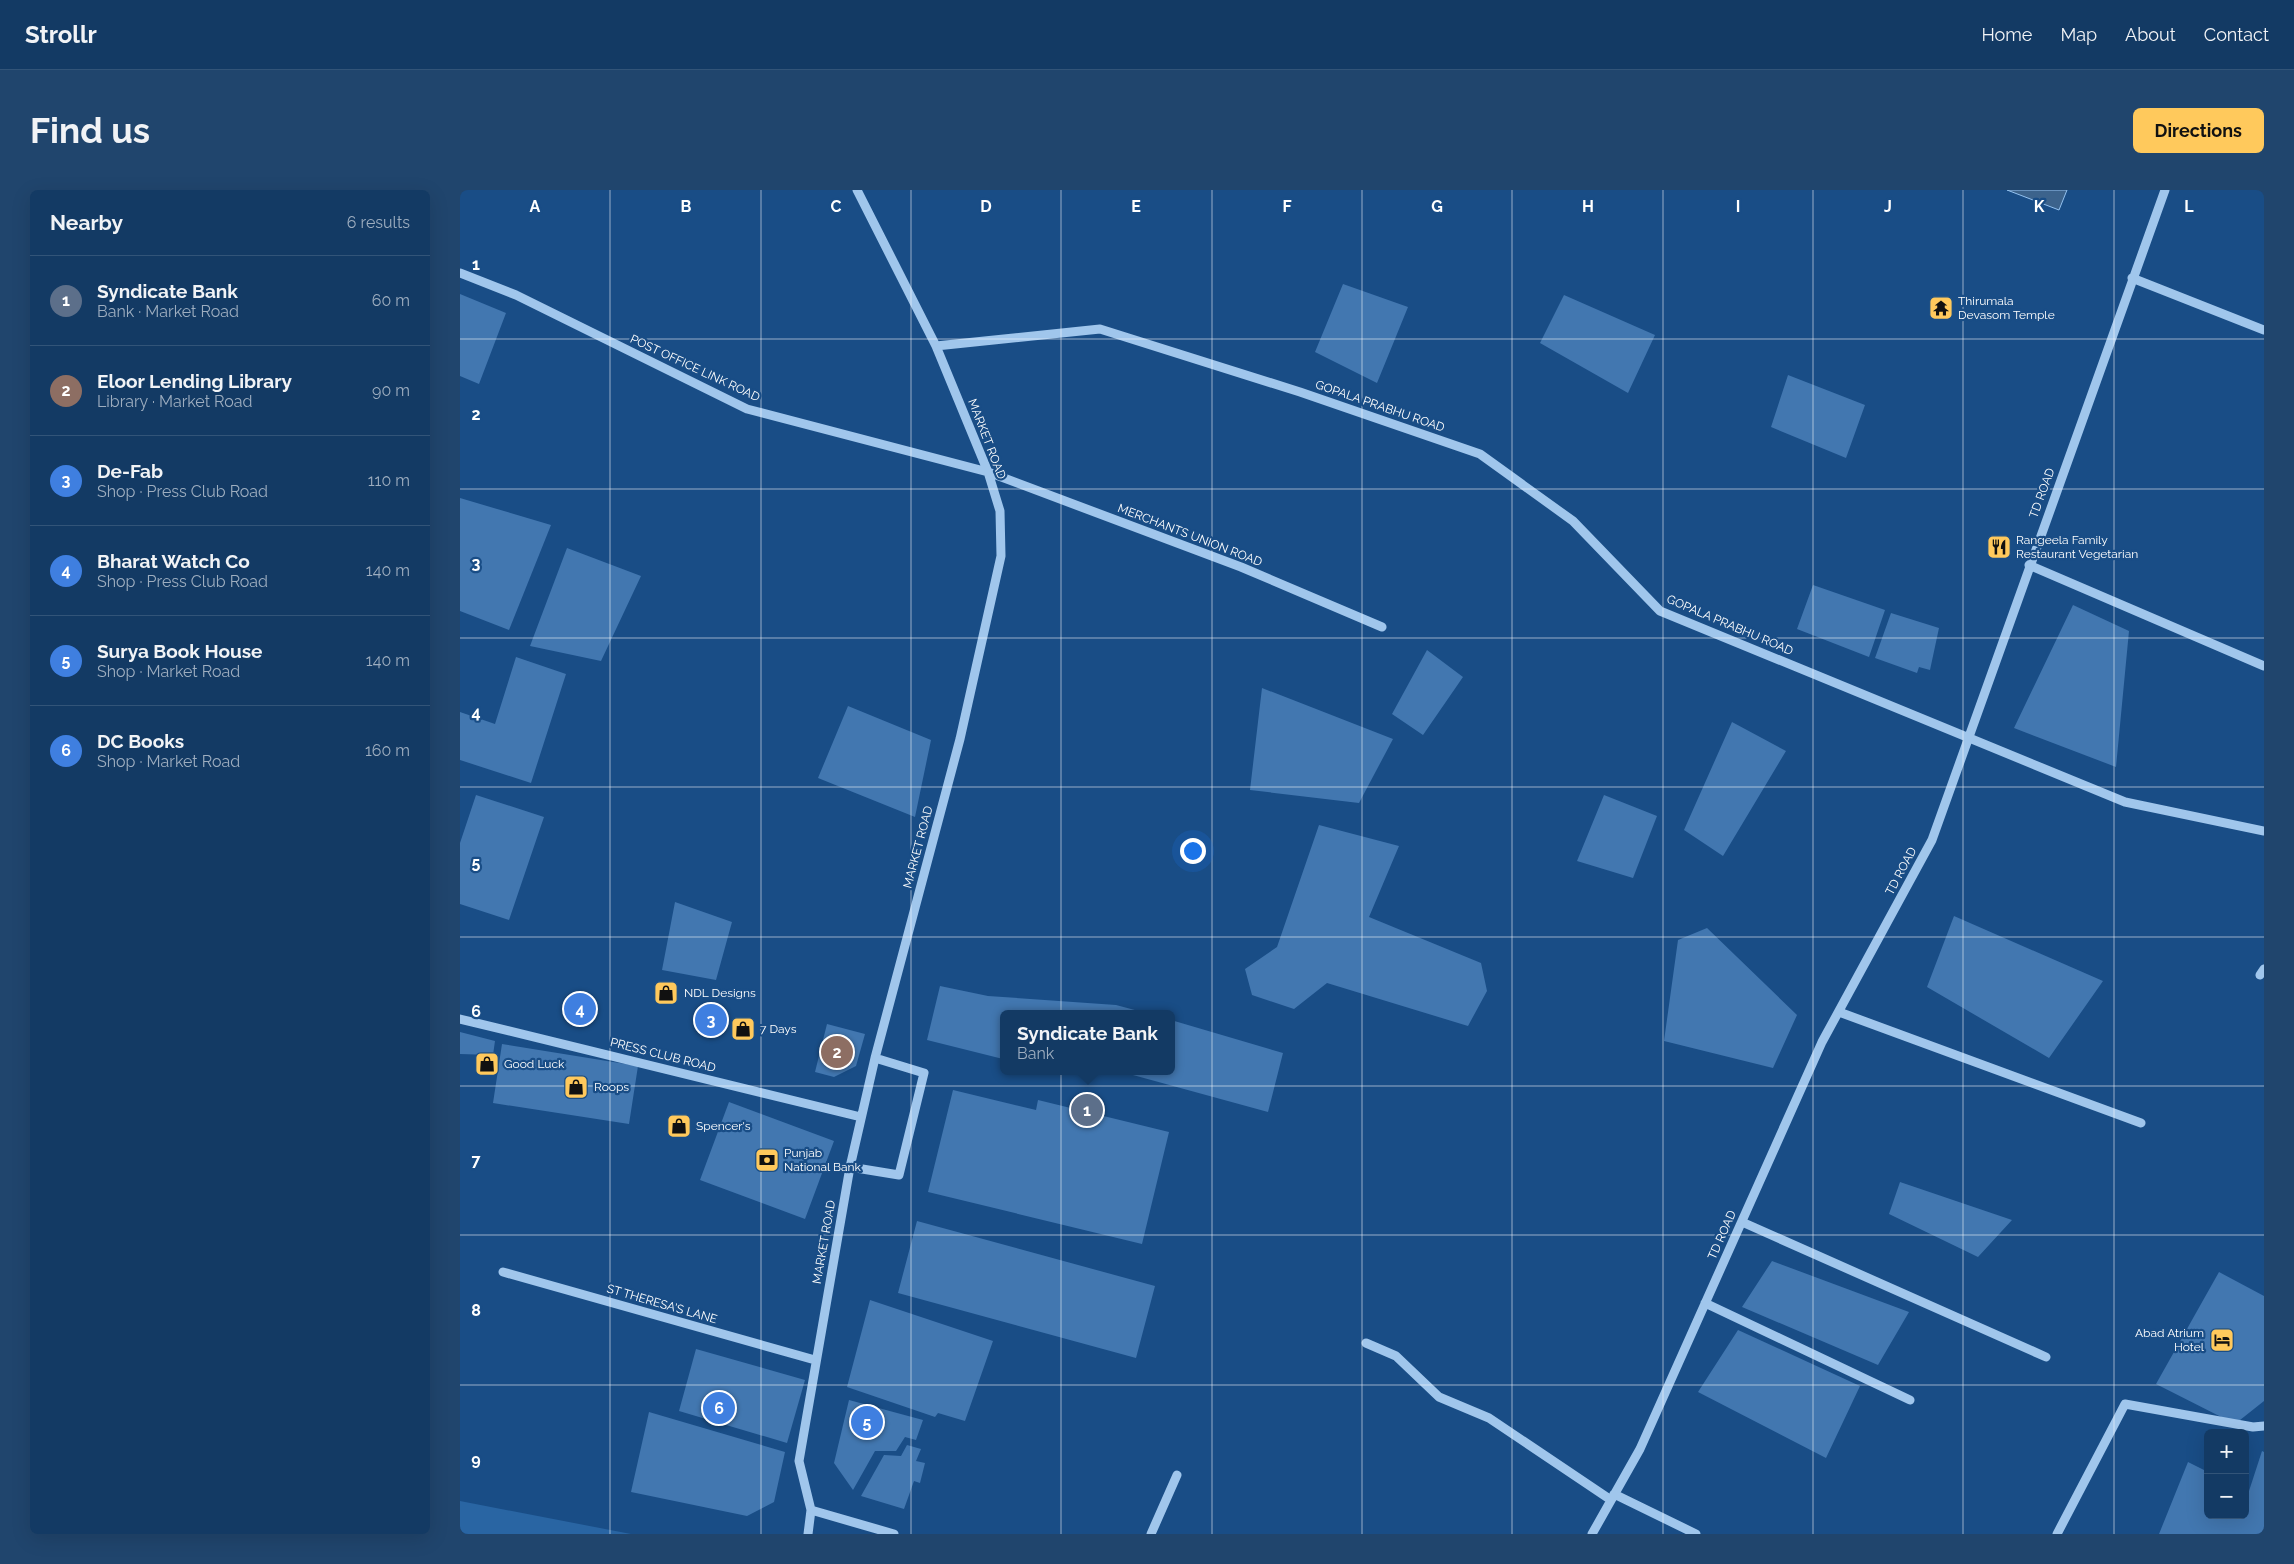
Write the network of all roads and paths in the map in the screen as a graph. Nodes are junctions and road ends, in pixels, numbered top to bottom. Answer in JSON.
{"nodes":[{"id":1,"x":857,"y":190,"type":"edge"},
{"id":2,"x":2165,"y":190,"type":"edge"},
{"id":3,"x":460,"y":273,"type":"edge"},
{"id":4,"x":2132,"y":278,"type":"junction"},
{"id":5,"x":2264,"y":330,"type":"edge"},
{"id":6,"x":936,"y":346,"type":"junction"},
{"id":7,"x":988,"y":472,"type":"junction"},
{"id":8,"x":2029,"y":565,"type":"junction"},
{"id":9,"x":1382,"y":627,"type":"dead end"},
{"id":10,"x":2264,"y":666,"type":"edge"},
{"id":11,"x":1967,"y":739,"type":"junction"},
{"id":12,"x":2264,"y":831,"type":"edge"},
{"id":13,"x":1839,"y":1012,"type":"junction"},
{"id":14,"x":460,"y":1019,"type":"edge"},
{"id":15,"x":874,"y":1058,"type":"junction"},
{"id":16,"x":860,"y":1117,"type":"junction"},
{"id":17,"x":2141,"y":1123,"type":"dead end"},
{"id":18,"x":850,"y":1167,"type":"junction"},
{"id":19,"x":1742,"y":1222,"type":"junction"},
{"id":20,"x":503,"y":1272,"type":"dead end"},
{"id":21,"x":1705,"y":1303,"type":"junction"},
{"id":22,"x":1366,"y":1343,"type":"dead end"},
{"id":23,"x":2046,"y":1357,"type":"dead end"},
{"id":24,"x":815,"y":1360,"type":"junction"},
{"id":25,"x":1910,"y":1400,"type":"dead end"},
{"id":26,"x":2264,"y":1426,"type":"edge"},
{"id":27,"x":1177,"y":1475,"type":"dead end"},
{"id":28,"x":1612,"y":1497,"type":"junction"},
{"id":29,"x":811,"y":1510,"type":"junction"},
{"id":30,"x":808,"y":1534,"type":"edge"},
{"id":31,"x":894,"y":1534,"type":"edge"},
{"id":32,"x":1151,"y":1534,"type":"edge"},
{"id":33,"x":1592,"y":1534,"type":"edge"},
{"id":34,"x":1696,"y":1534,"type":"edge"},
{"id":35,"x":2058,"y":1534,"type":"edge"}],
"edges":[{"from":1,"to":6,"type":"street","name":"MARKET ROAD"},
{"from":2,"to":4,"type":"street","name":"TD ROAD"},
{"from":3,"to":7,"type":"street","name":"POST OFFICE LINK ROAD"},
{"from":4,"to":5,"type":"street"},
{"from":4,"to":8,"type":"street","name":"TD ROAD"},
{"from":6,"to":7,"type":"street","name":"MARKET ROAD"},
{"from":6,"to":11,"type":"street","name":"GOPALA PRABHU ROAD"},
{"from":7,"to":9,"type":"street","name":"MERCHANTS UNION ROAD"},
{"from":7,"to":15,"type":"street","name":"MARKET ROAD"},
{"from":8,"to":10,"type":"street"},
{"from":8,"to":11,"type":"street","name":"TD ROAD"},
{"from":11,"to":12,"type":"street","name":"GOPALA PRABHU ROAD"},
{"from":11,"to":13,"type":"street","name":"TD ROAD"},
{"from":13,"to":17,"type":"street"},
{"from":13,"to":19,"type":"street","name":"TD ROAD"},
{"from":14,"to":16,"type":"street","name":"PRESS CLUB ROAD"},
{"from":15,"to":16,"type":"street","name":"MARKET ROAD"},
{"from":15,"to":18,"type":"street"},
{"from":16,"to":18,"type":"street","name":"MARKET ROAD"},
{"from":18,"to":24,"type":"street","name":"MARKET ROAD"},
{"from":19,"to":21,"type":"street","name":"TD ROAD"},
{"from":19,"to":23,"type":"street"},
{"from":20,"to":24,"type":"street","name":"ST THERESA'S LANE"},
{"from":21,"to":25,"type":"street"},
{"from":21,"to":28,"type":"street","name":"TD ROAD"},
{"from":22,"to":28,"type":"street"},
{"from":24,"to":29,"type":"street","name":"MARKET ROAD"},
{"from":26,"to":35,"type":"street"},
{"from":27,"to":32,"type":"street"},
{"from":28,"to":33,"type":"street","name":"TD ROAD"},
{"from":28,"to":34,"type":"street"},
{"from":29,"to":30,"type":"street","name":"MARKET ROAD"},
{"from":29,"to":31,"type":"street"}]}
